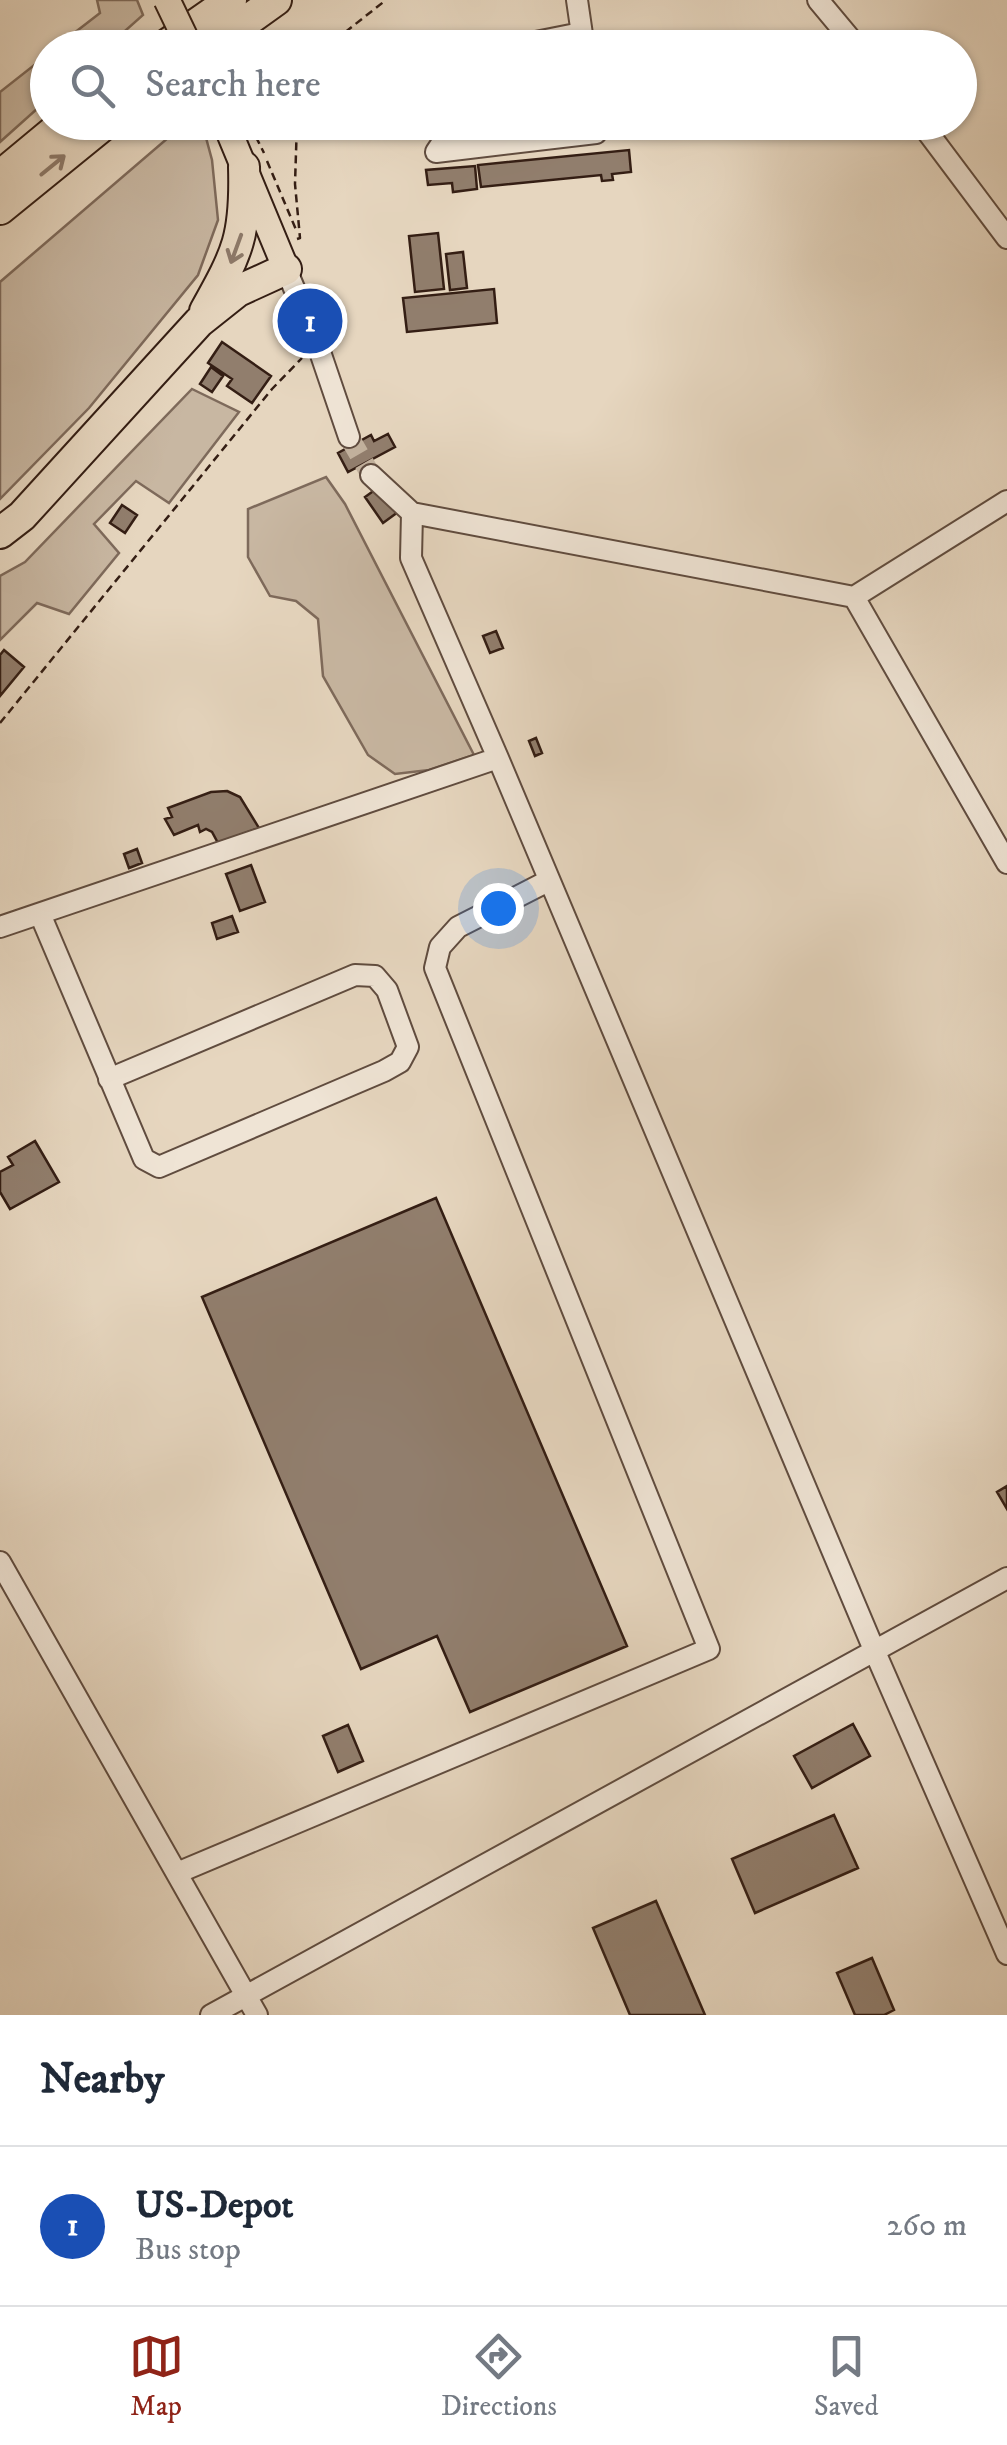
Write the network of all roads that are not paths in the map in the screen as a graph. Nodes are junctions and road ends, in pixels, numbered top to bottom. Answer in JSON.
{"nodes":[{"id":1,"x":167,"y":0,"type":"edge"},
{"id":2,"x":231,"y":0,"type":"edge"},
{"id":3,"x":276,"y":0,"type":"edge"},
{"id":4,"x":577,"y":0,"type":"edge"},
{"id":5,"x":818,"y":0,"type":"edge"},
{"id":6,"x":181,"y":30,"type":"edge"},
{"id":7,"x":188,"y":30,"type":"edge"},
{"id":8,"x":234,"y":30,"type":"edge"},
{"id":9,"x":581,"y":30,"type":"edge"},
{"id":10,"x":843,"y":30,"type":"edge"},
{"id":11,"x":43,"y":140,"type":"edge"},
{"id":12,"x":84,"y":140,"type":"edge"},
{"id":13,"x":239,"y":140,"type":"edge"},
{"id":14,"x":444,"y":140,"type":"edge"},
{"id":15,"x":537,"y":140,"type":"edge"},
{"id":16,"x":934,"y":140,"type":"edge"},
{"id":17,"x":254,"y":159,"type":"junction"},
{"id":18,"x":0,"y":176,"type":"edge"},
{"id":19,"x":0,"y":209,"type":"edge"},
{"id":20,"x":1007,"y":238,"type":"edge"},
{"id":21,"x":288,"y":252,"type":"junction"},
{"id":22,"x":199,"y":322,"type":"junction"},
{"id":23,"x":345,"y":427,"type":"tunnel mouth"},
{"id":24,"x":371,"y":475,"type":"tunnel mouth"},
{"id":25,"x":1007,"y":500,"type":"edge"},
{"id":26,"x":412,"y":513,"type":"junction"},
{"id":27,"x":0,"y":533,"type":"edge"},
{"id":28,"x":854,"y":597,"type":"junction"},
{"id":29,"x":498,"y":758,"type":"junction"},
{"id":30,"x":1007,"y":863,"type":"edge"},
{"id":31,"x":548,"y":881,"type":"junction"},
{"id":32,"x":40,"y":914,"type":"junction"},
{"id":33,"x":0,"y":927,"type":"edge"},
{"id":34,"x":109,"y":1080,"type":"junction"},
{"id":35,"x":0,"y":1562,"type":"edge"},
{"id":36,"x":1007,"y":1578,"type":"edge"},
{"id":37,"x":875,"y":1652,"type":"junction"},
{"id":38,"x":177,"y":1873,"type":"junction"},
{"id":39,"x":1007,"y":1954,"type":"edge"},
{"id":40,"x":246,"y":1995,"type":"junction"},
{"id":41,"x":211,"y":2015,"type":"edge"},
{"id":42,"x":257,"y":2015,"type":"edge"}],
"edges":[{"from":1,"to":6,"type":"main road","bridge":true},
{"from":2,"to":7,"type":"highway"},
{"from":3,"to":8,"type":"highway"},
{"from":4,"to":9,"type":"street"},
{"from":5,"to":10,"type":"street"},
{"from":11,"to":18,"type":"highway"},
{"from":19,"to":12,"type":"highway","one_way":true},
{"from":13,"to":17,"type":"main road"},
{"from":14,"to":15,"type":"street"},
{"from":16,"to":20,"type":"street"},
{"from":17,"to":21,"type":"main road"},
{"from":17,"to":22,"type":"highway","one_way":true},
{"from":21,"to":22,"type":"highway"},
{"from":21,"to":23,"type":"street"},
{"from":22,"to":27,"type":"highway"},
{"from":24,"to":26,"type":"street"},
{"from":25,"to":28,"type":"street"},
{"from":26,"to":28,"type":"street"},
{"from":26,"to":29,"type":"street"},
{"from":28,"to":30,"type":"street"},
{"from":29,"to":31,"type":"street"},
{"from":29,"to":32,"type":"street"},
{"from":31,"to":37,"type":"street"},
{"from":31,"to":38,"type":"street"},
{"from":32,"to":33,"type":"street"},
{"from":32,"to":34,"type":"street"},
{"from":34,"to":34,"type":"street"},
{"from":35,"to":38,"type":"street"},
{"from":36,"to":37,"type":"street"},
{"from":37,"to":39,"type":"street"},
{"from":37,"to":40,"type":"street"},
{"from":38,"to":40,"type":"street"},
{"from":40,"to":41,"type":"street"},
{"from":40,"to":42,"type":"street"}]}
